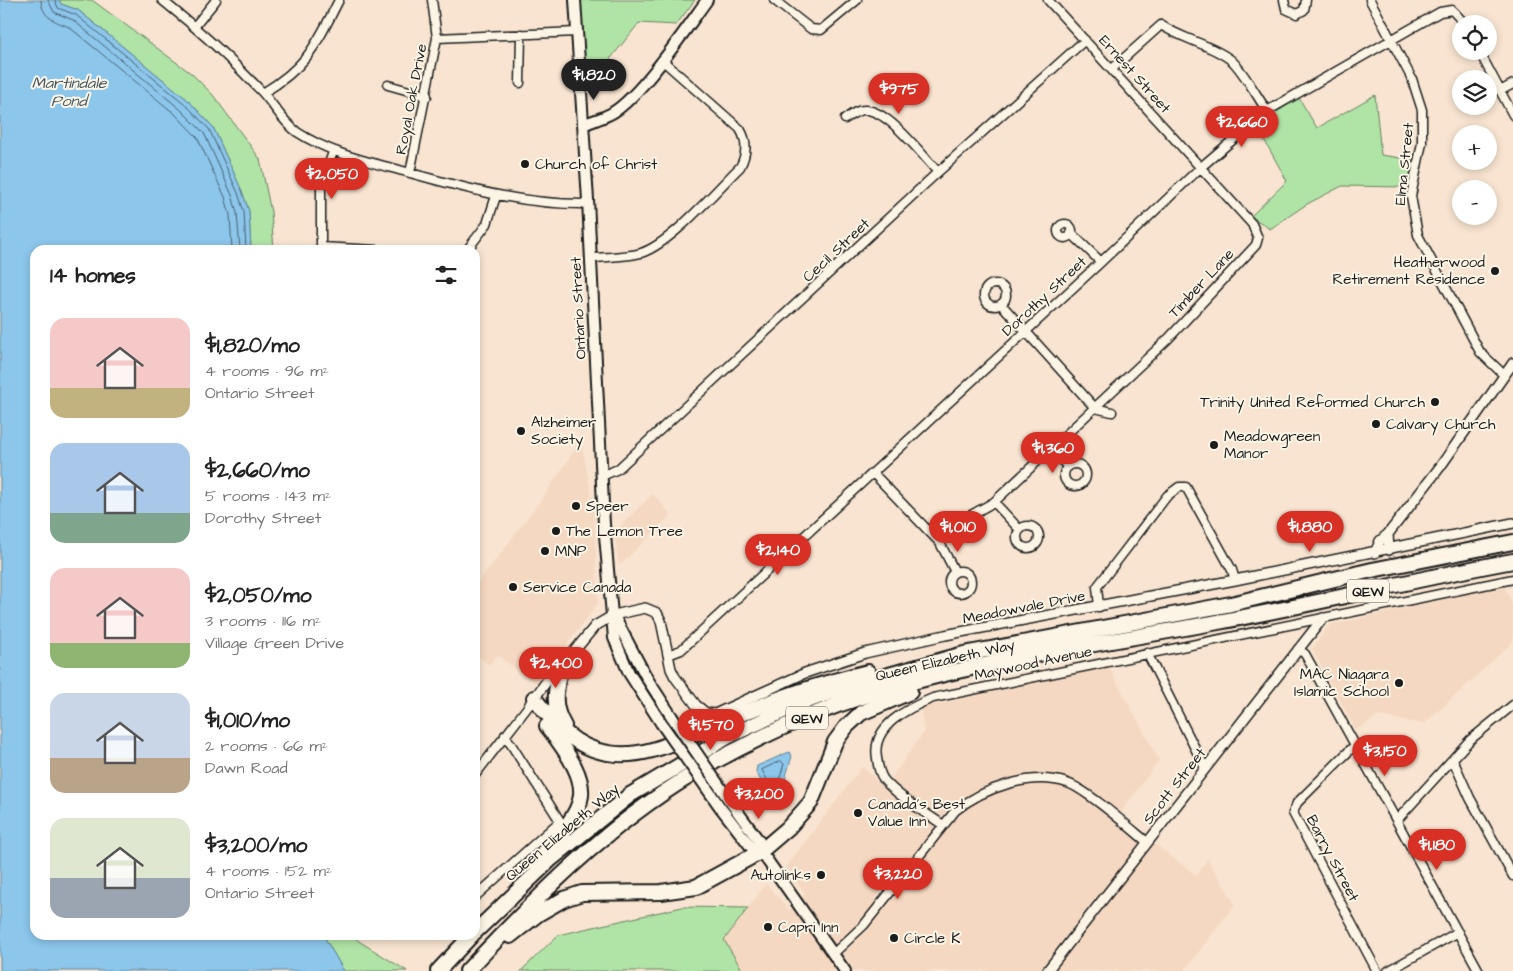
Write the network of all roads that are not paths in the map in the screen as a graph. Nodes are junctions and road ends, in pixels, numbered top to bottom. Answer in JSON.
{"nodes":[{"id":1,"x":162,"y":0,"type":"edge"},
{"id":2,"x":216,"y":0,"type":"edge"},
{"id":3,"x":339,"y":0,"type":"edge"},
{"id":4,"x":432,"y":0,"type":"edge"},
{"id":5,"x":575,"y":0,"type":"edge"},
{"id":6,"x":707,"y":0,"type":"edge"},
{"id":7,"x":774,"y":0,"type":"edge"},
{"id":8,"x":857,"y":0,"type":"edge"},
{"id":9,"x":1048,"y":0,"type":"edge"},
{"id":10,"x":1284,"y":0,"type":"edge"},
{"id":11,"x":1306,"y":0,"type":"edge"},
{"id":12,"x":1370,"y":0,"type":"edge"},
{"id":13,"x":1457,"y":15,"type":"edge"},
{"id":14,"x":196,"y":26,"type":"junction"},
{"id":15,"x":577,"y":32,"type":"junction"},
{"id":16,"x":521,"y":34,"type":"junction"},
{"id":17,"x":436,"y":38,"type":"junction"},
{"id":18,"x":1085,"y":40,"type":"junction"},
{"id":19,"x":1391,"y":40,"type":"junction"},
{"id":20,"x":662,"y":60,"type":"junction"},
{"id":21,"x":1484,"y":60,"type":"edge"},
{"id":22,"x":1112,"y":69,"type":"junction"},
{"id":23,"x":520,"y":83,"type":"dead end"},
{"id":24,"x":388,"y":84,"type":"dead end"},
{"id":25,"x":1513,"y":84,"type":"edge"},
{"id":26,"x":1500,"y":90,"type":"junction"},
{"id":27,"x":263,"y":93,"type":"junction"},
{"id":28,"x":427,"y":96,"type":"junction"},
{"id":29,"x":1267,"y":111,"type":"junction"},
{"id":30,"x":1513,"y":115,"type":"edge"},
{"id":31,"x":845,"y":119,"type":"dead end"},
{"id":32,"x":583,"y":125,"type":"junction"},
{"id":33,"x":333,"y":152,"type":"junction"},
{"id":34,"x":1201,"y":167,"type":"junction"},
{"id":35,"x":938,"y":172,"type":"junction"},
{"id":36,"x":410,"y":173,"type":"junction"},
{"id":37,"x":496,"y":196,"type":"junction"},
{"id":38,"x":588,"y":204,"type":"junction"},
{"id":39,"x":1072,"y":233,"type":"dead end"},
{"id":40,"x":321,"y":245,"type":"edge"},
{"id":41,"x":471,"y":245,"type":"edge"},
{"id":42,"x":591,"y":258,"type":"junction"},
{"id":43,"x":1101,"y":262,"type":"junction"},
{"id":44,"x":1001,"y":304,"type":"dead end"},
{"id":45,"x":1025,"y":332,"type":"junction"},
{"id":46,"x":1513,"y":363,"type":"edge"},
{"id":47,"x":1504,"y":375,"type":"junction"},
{"id":48,"x":1095,"y":408,"type":"junction"},
{"id":49,"x":1112,"y":412,"type":"dead end"},
{"id":50,"x":1051,"y":449,"type":"junction"},
{"id":51,"x":1068,"y":467,"type":"dead end"},
{"id":52,"x":873,"y":473,"type":"junction"},
{"id":53,"x":602,"y":476,"type":"junction"},
{"id":54,"x":994,"y":502,"type":"junction"},
{"id":55,"x":1513,"y":523,"type":"edge"},
{"id":56,"x":1020,"y":530,"type":"dead end"},
{"id":57,"x":1388,"y":534,"type":"junction"},
{"id":58,"x":1513,"y":542,"type":"edge"},
{"id":59,"x":940,"y":543,"type":"junction"},
{"id":60,"x":1389,"y":550,"type":"junction"},
{"id":61,"x":1375,"y":552,"type":"junction"},
{"id":62,"x":1513,"y":561,"type":"edge"},
{"id":63,"x":955,"y":572,"type":"dead end"},
{"id":64,"x":1513,"y":579,"type":"edge"},
{"id":65,"x":1235,"y":580,"type":"junction"},
{"id":66,"x":1099,"y":607,"type":"junction"},
{"id":67,"x":614,"y":615,"type":"junction"},
{"id":68,"x":1323,"y":618,"type":"junction"},
{"id":69,"x":1222,"y":621,"type":"junction"},
{"id":70,"x":1298,"y":649,"type":"junction"},
{"id":71,"x":1147,"y":653,"type":"junction"},
{"id":72,"x":964,"y":654,"type":"junction"},
{"id":73,"x":668,"y":655,"type":"junction"},
{"id":74,"x":561,"y":666,"type":"junction"},
{"id":75,"x":532,"y":701,"type":"junction"},
{"id":76,"x":1513,"y":705,"type":"edge"},
{"id":77,"x":505,"y":735,"type":"junction"},
{"id":78,"x":582,"y":744,"type":"junction"},
{"id":79,"x":1354,"y":746,"type":"junction"},
{"id":80,"x":1453,"y":760,"type":"junction"},
{"id":81,"x":480,"y":768,"type":"edge"},
{"id":82,"x":1205,"y":768,"type":"junction"},
{"id":83,"x":1397,"y":820,"type":"junction"},
{"id":84,"x":942,"y":825,"type":"junction"},
{"id":85,"x":1147,"y":842,"type":"junction"},
{"id":86,"x":760,"y":852,"type":"junction"},
{"id":87,"x":1513,"y":876,"type":"edge"},
{"id":88,"x":480,"y":893,"type":"edge"},
{"id":89,"x":500,"y":907,"type":"junction"},
{"id":90,"x":480,"y":928,"type":"edge"},
{"id":91,"x":1458,"y":932,"type":"junction"},
{"id":92,"x":468,"y":940,"type":"edge"},
{"id":93,"x":833,"y":954,"type":"junction"},
{"id":94,"x":438,"y":971,"type":"edge"},
{"id":95,"x":467,"y":971,"type":"edge"},
{"id":96,"x":471,"y":971,"type":"edge"},
{"id":97,"x":845,"y":971,"type":"edge"},
{"id":98,"x":1047,"y":971,"type":"edge"},
{"id":99,"x":1378,"y":971,"type":"edge"},
{"id":100,"x":1388,"y":971,"type":"edge"},
{"id":101,"x":1479,"y":971,"type":"edge"}],
"edges":[{"from":1,"to":14,"type":"street"},
{"from":2,"to":14,"type":"street"},
{"from":3,"to":27,"type":"street"},
{"from":4,"to":17,"type":"street","name":"Royal Oak Drive"},
{"from":5,"to":15,"type":"main road","name":"Ontario Street"},
{"from":6,"to":20,"type":"main road"},
{"from":7,"to":8,"type":"street"},
{"from":9,"to":18,"type":"street","name":"Ernest Street"},
{"from":10,"to":11,"type":"street"},
{"from":12,"to":19,"type":"street","name":"Elma Street"},
{"from":13,"to":19,"type":"street","name":"Dorothy Street"},
{"from":14,"to":27,"type":"street"},
{"from":15,"to":16,"type":"street"},
{"from":15,"to":32,"type":"main road","name":"Ontario Street"},
{"from":16,"to":17,"type":"street"},
{"from":16,"to":23,"type":"street"},
{"from":17,"to":28,"type":"street","name":"Royal Oak Drive"},
{"from":18,"to":22,"type":"street","name":"Ernest Street"},
{"from":18,"to":35,"type":"street","name":"Cecil Street"},
{"from":19,"to":29,"type":"street","name":"Dorothy Street"},
{"from":19,"to":47,"type":"street","name":"Elma Street"},
{"from":20,"to":32,"type":"main road"},
{"from":20,"to":42,"type":"street"},
{"from":21,"to":26,"type":"street"},
{"from":22,"to":29,"type":"street"},
{"from":22,"to":34,"type":"street","name":"Ernest Street"},
{"from":24,"to":28,"type":"street"},
{"from":25,"to":26,"type":"street"},
{"from":26,"to":30,"type":"street"},
{"from":27,"to":33,"type":"street"},
{"from":28,"to":36,"type":"street","name":"Royal Oak Drive"},
{"from":29,"to":34,"type":"street","name":"Dorothy Street"},
{"from":31,"to":35,"type":"street"},
{"from":32,"to":38,"type":"main road","name":"Ontario Street"},
{"from":33,"to":36,"type":"street"},
{"from":33,"to":40,"type":"street"},
{"from":34,"to":43,"type":"street","name":"Dorothy Street"},
{"from":34,"to":48,"type":"street","name":"Timber Lane"},
{"from":35,"to":53,"type":"street","name":"Cecil Street"},
{"from":36,"to":37,"type":"street"},
{"from":37,"to":38,"type":"street"},
{"from":37,"to":41,"type":"street"},
{"from":38,"to":42,"type":"main road","name":"Ontario Street"},
{"from":39,"to":43,"type":"street"},
{"from":42,"to":53,"type":"main road","name":"Ontario Street"},
{"from":43,"to":45,"type":"street","name":"Dorothy Street"},
{"from":44,"to":45,"type":"street"},
{"from":45,"to":48,"type":"street"},
{"from":45,"to":52,"type":"street","name":"Dorothy Street"},
{"from":46,"to":47,"type":"street"},
{"from":47,"to":57,"type":"street"},
{"from":48,"to":49,"type":"street"},
{"from":48,"to":50,"type":"street"},
{"from":50,"to":51,"type":"street"},
{"from":50,"to":54,"type":"street"},
{"from":52,"to":59,"type":"street"},
{"from":52,"to":73,"type":"street","name":"Dorothy Street"},
{"from":53,"to":67,"type":"main road","name":"Ontario Street"},
{"from":54,"to":56,"type":"street"},
{"from":54,"to":59,"type":"street"},
{"from":55,"to":60,"type":"street","name":"Meadowvale Drive"},
{"from":57,"to":60,"type":"street"},
{"from":57,"to":61,"type":"street"},
{"from":58,"to":72,"type":"highway","name":"Queen Elizabeth Way","number":"QEW"},
{"from":59,"to":63,"type":"street"},
{"from":60,"to":61,"type":"street","name":"Meadowvale Drive"},
{"from":61,"to":65,"type":"street","name":"Meadowvale Drive"},
{"from":62,"to":69,"type":"highway","name":"Queen Elizabeth Way","number":"QEW"},
{"from":64,"to":68,"type":"street","name":"Maywood Avenue"},
{"from":65,"to":66,"type":"street","name":"Meadowvale Drive"},
{"from":65,"to":66,"type":"street"},
{"from":66,"to":73,"type":"street","name":"Meadowvale Drive"},
{"from":67,"to":73,"type":"street","name":"Meadowvale Drive"},
{"from":67,"to":74,"type":"street"},
{"from":67,"to":86,"type":"main road","name":"Ontario Street","bridge":true},
{"from":67,"to":86,"type":"main road","name":"Ontario Street","bridge":true},
{"from":68,"to":70,"type":"street","name":"Scott Street"},
{"from":68,"to":71,"type":"street","name":"Maywood Avenue"},
{"from":69,"to":86,"type":"highway"},
{"from":69,"to":95,"type":"highway","name":"Queen Elizabeth Way","number":"QEW"},
{"from":70,"to":79,"type":"street"},
{"from":70,"to":82,"type":"street","name":"Scott Street"},
{"from":71,"to":82,"type":"street"},
{"from":71,"to":84,"type":"street","name":"Maywood Avenue"},
{"from":72,"to":78,"type":"highway"},
{"from":72,"to":89,"type":"highway","name":"Queen Elizabeth Way","number":"QEW"},
{"from":74,"to":75,"type":"street"},
{"from":74,"to":78,"type":"highway"},
{"from":75,"to":77,"type":"street"},
{"from":75,"to":78,"type":"highway"},
{"from":75,"to":89,"type":"highway"},
{"from":76,"to":80,"type":"street"},
{"from":77,"to":81,"type":"street"},
{"from":77,"to":88,"type":"street"},
{"from":79,"to":83,"type":"street"},
{"from":79,"to":99,"type":"street","name":"Barry Street"},
{"from":80,"to":83,"type":"street"},
{"from":80,"to":87,"type":"street"},
{"from":82,"to":85,"type":"street","name":"Scott Street"},
{"from":83,"to":91,"type":"street"},
{"from":84,"to":85,"type":"street"},
{"from":84,"to":93,"type":"street"},
{"from":85,"to":98,"type":"street","name":"Scott Street"},
{"from":86,"to":93,"type":"main road","name":"Ontario Street"},
{"from":86,"to":96,"type":"highway"},
{"from":89,"to":90,"type":"highway","name":"Queen Elizabeth Way","number":"QEW"},
{"from":91,"to":100,"type":"street"},
{"from":91,"to":101,"type":"street"},
{"from":92,"to":94,"type":"highway","name":"Queen Elizabeth Way","number":"QEW"},
{"from":93,"to":97,"type":"main road","name":"Ontario Street"}]}
